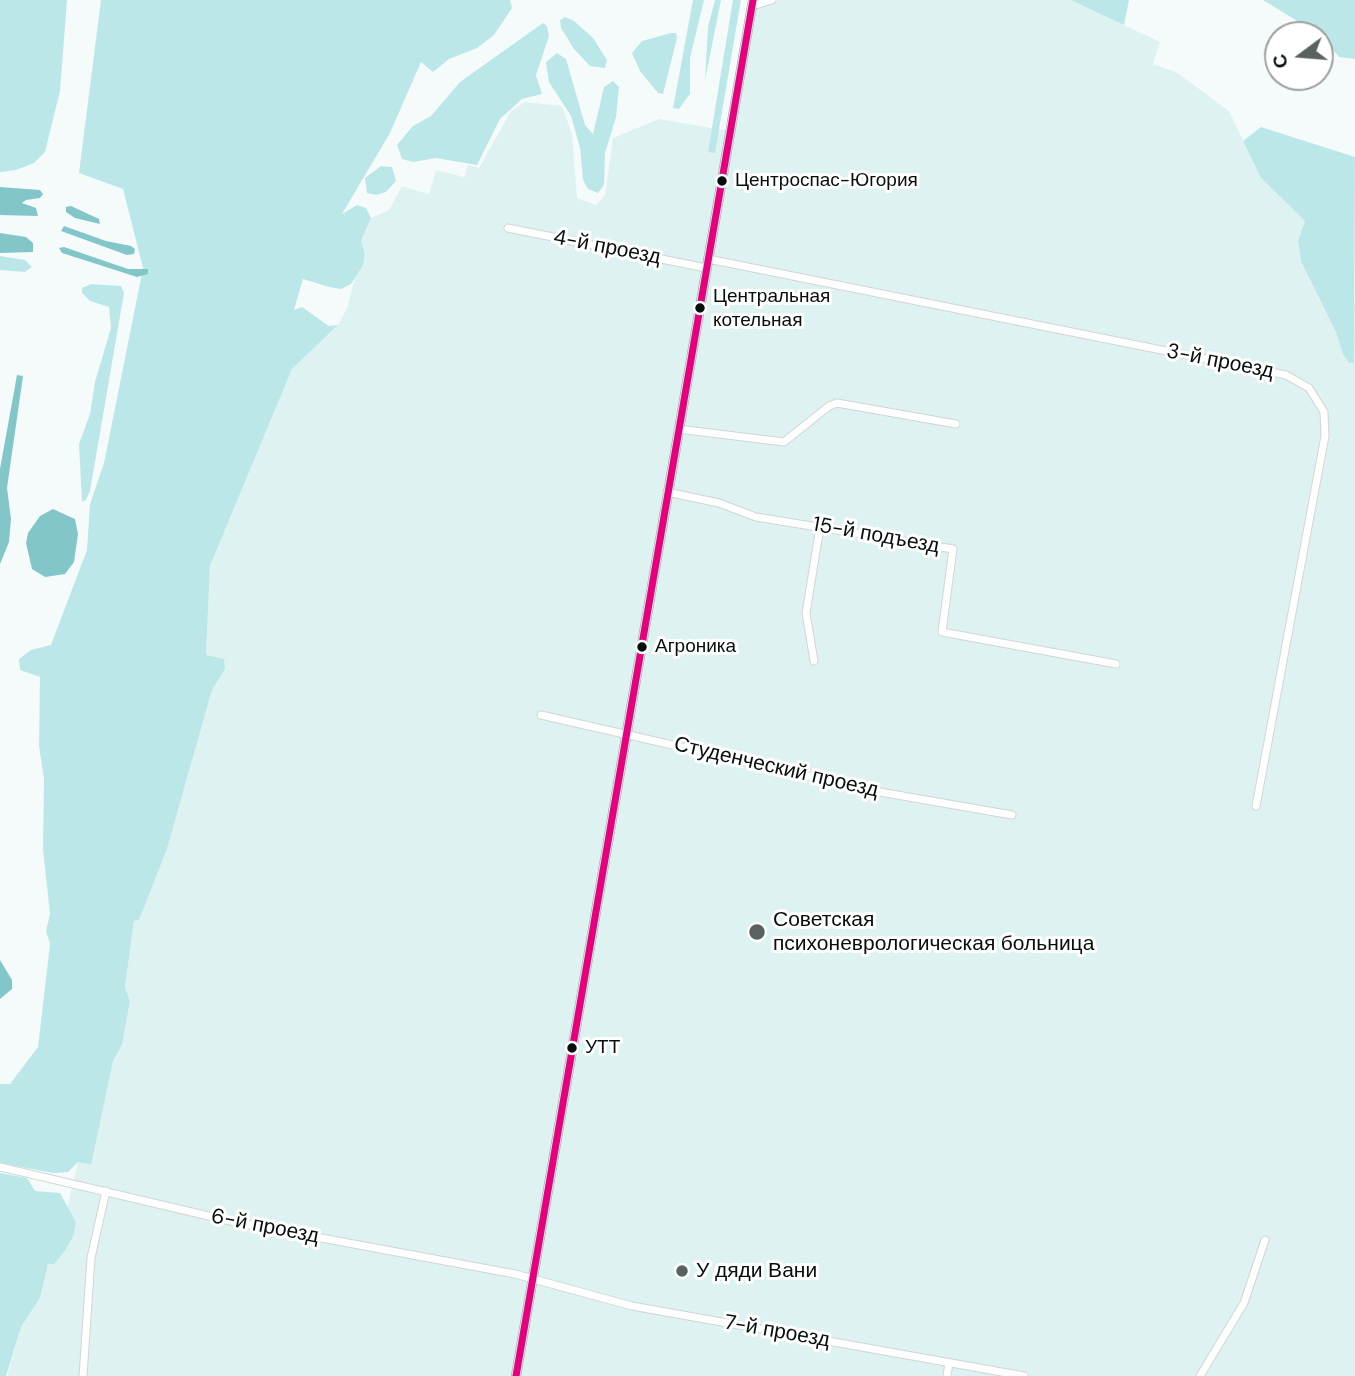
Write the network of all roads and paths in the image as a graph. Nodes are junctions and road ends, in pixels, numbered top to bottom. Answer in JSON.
{"nodes":[{"id":1,"x":772,"y":0,"type":"edge"},
{"id":2,"x":753,"y":3,"type":"edge"},
{"id":3,"x":508,"y":228,"type":"dead end"},
{"id":4,"x":707,"y":263,"type":"junction"},
{"id":5,"x":956,"y":424,"type":"dead end"},
{"id":6,"x":678,"y":429,"type":"junction"},
{"id":7,"x":667,"y":492,"type":"junction"},
{"id":8,"x":820,"y":527,"type":"junction"},
{"id":9,"x":814,"y":661,"type":"dead end"},
{"id":10,"x":1116,"y":664,"type":"dead end"},
{"id":11,"x":541,"y":715,"type":"dead end"},
{"id":12,"x":625,"y":733,"type":"junction"},
{"id":13,"x":1256,"y":806,"type":"dead end"},
{"id":14,"x":1012,"y":815,"type":"dead end"},
{"id":15,"x":0,"y":1167,"type":"edge"},
{"id":16,"x":106,"y":1191,"type":"junction"},
{"id":17,"x":1265,"y":1240,"type":"dead end"},
{"id":18,"x":532,"y":1279,"type":"junction"},
{"id":19,"x":949,"y":1363,"type":"junction"},
{"id":20,"x":83,"y":1376,"type":"edge"},
{"id":21,"x":516,"y":1376,"type":"edge"},
{"id":22,"x":947,"y":1376,"type":"edge"},
{"id":23,"x":1024,"y":1376,"type":"edge"},
{"id":24,"x":1200,"y":1376,"type":"edge"}],
"edges":[{"from":1,"to":2,"type":"street"},
{"from":2,"to":4,"type":"main road"},
{"from":3,"to":4,"type":"street","name":"4-й проезд"},
{"from":4,"to":6,"type":"main road"},
{"from":4,"to":13,"type":"street","name":"3-й проезд"},
{"from":5,"to":6,"type":"street"},
{"from":6,"to":7,"type":"main road"},
{"from":7,"to":8,"type":"street","name":"15-й подъезд"},
{"from":7,"to":12,"type":"main road"},
{"from":8,"to":9,"type":"street"},
{"from":8,"to":10,"type":"street","name":"15-й подъезд"},
{"from":11,"to":12,"type":"street","name":"Студенческий проезд"},
{"from":12,"to":14,"type":"street","name":"Студенческий проезд"},
{"from":12,"to":18,"type":"main road"},
{"from":15,"to":16,"type":"street","name":"6-й проезд"},
{"from":16,"to":18,"type":"street","name":"6-й проезд"},
{"from":16,"to":20,"type":"street"},
{"from":17,"to":24,"type":"street"},
{"from":18,"to":19,"type":"street","name":"7-й проезд"},
{"from":18,"to":21,"type":"main road"},
{"from":19,"to":22,"type":"street"},
{"from":19,"to":23,"type":"street","name":"7-й проезд"}]}
